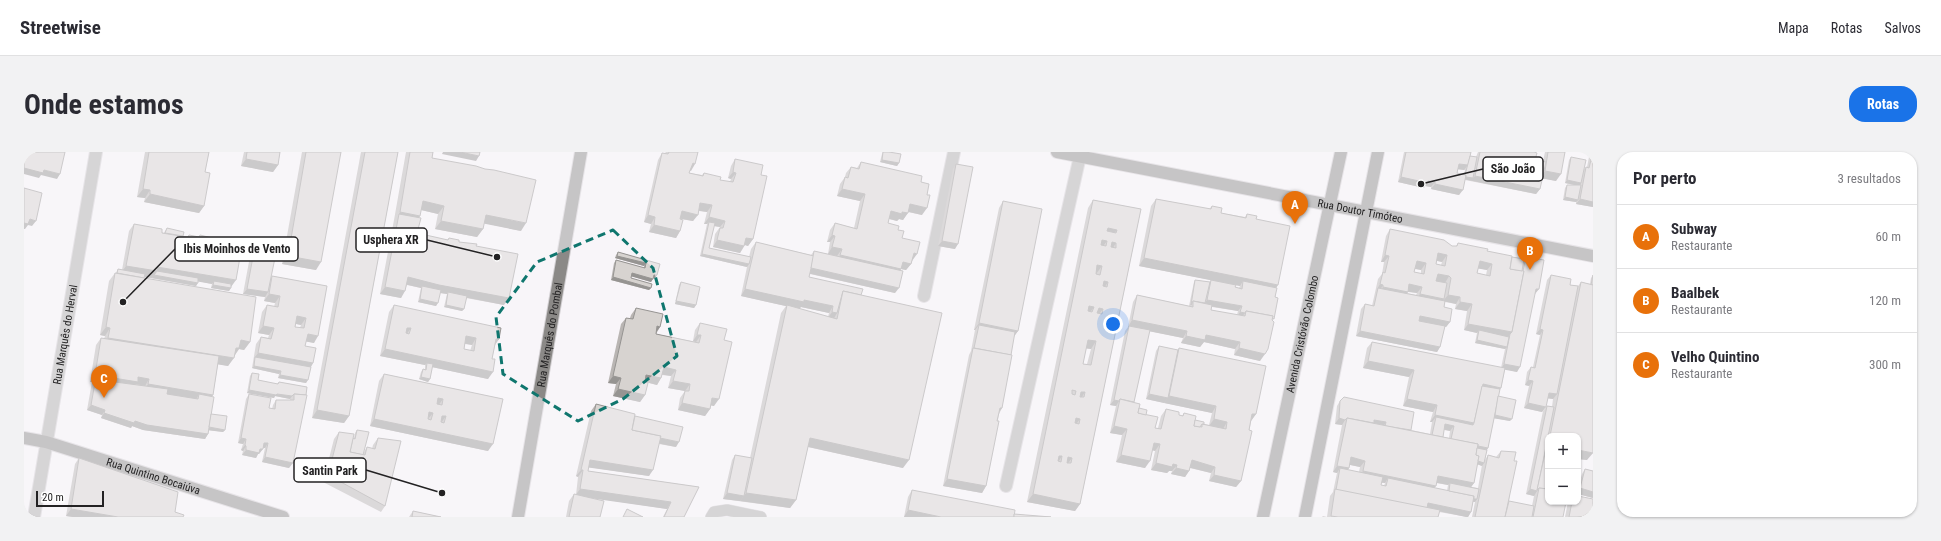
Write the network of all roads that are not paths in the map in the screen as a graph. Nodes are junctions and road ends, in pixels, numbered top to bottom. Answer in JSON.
{"nodes":[{"id":1,"x":96,"y":152,"type":"edge"},
{"id":2,"x":581,"y":152,"type":"edge"},
{"id":3,"x":954,"y":152,"type":"edge"},
{"id":4,"x":1057,"y":152,"type":"edge"},
{"id":5,"x":1340,"y":152,"type":"edge"},
{"id":6,"x":1378,"y":152,"type":"edge"},
{"id":7,"x":1080,"y":156,"type":"junction"},
{"id":8,"x":1329,"y":205,"type":"junction"},
{"id":9,"x":1366,"y":212,"type":"junction"},
{"id":10,"x":1593,"y":256,"type":"edge"},
{"id":11,"x":924,"y":296,"type":"dead end"},
{"id":12,"x":24,"y":438,"type":"edge"},
{"id":13,"x":46,"y":442,"type":"junction"},
{"id":14,"x":1006,"y":486,"type":"dead end"},
{"id":15,"x":34,"y":517,"type":"edge"},
{"id":16,"x":283,"y":517,"type":"edge"},
{"id":17,"x":518,"y":517,"type":"edge"},
{"id":18,"x":711,"y":517,"type":"edge"},
{"id":19,"x":761,"y":517,"type":"edge"},
{"id":20,"x":1263,"y":517,"type":"edge"},
{"id":21,"x":1304,"y":517,"type":"edge"}],
"edges":[{"from":1,"to":13,"type":"street","name":"Rua Marquês do Herval"},
{"from":2,"to":17,"type":"main road","name":"Rua Marquês do Pombal"},
{"from":3,"to":11,"type":"street"},
{"from":4,"to":7,"type":"main road","name":"Rua Doutor Timóteo"},
{"from":5,"to":8,"type":"main road","name":"Avenida Cristóvão Colombo"},
{"from":6,"to":9,"type":"main road"},
{"from":7,"to":8,"type":"main road","name":"Rua Doutor Timóteo"},
{"from":7,"to":14,"type":"street"},
{"from":8,"to":9,"type":"main road","name":"Rua Doutor Timóteo"},
{"from":8,"to":20,"type":"main road","name":"Avenida Cristóvão Colombo"},
{"from":9,"to":10,"type":"main road","name":"Rua Doutor Timóteo"},
{"from":9,"to":21,"type":"main road"},
{"from":12,"to":13,"type":"main road","name":"Rua Quintino Bocaiúva"},
{"from":13,"to":15,"type":"street","name":"Rua Marquês do Herval"},
{"from":13,"to":16,"type":"main road","name":"Rua Quintino Bocaiúva"},
{"from":18,"to":19,"type":"lane"}]}
